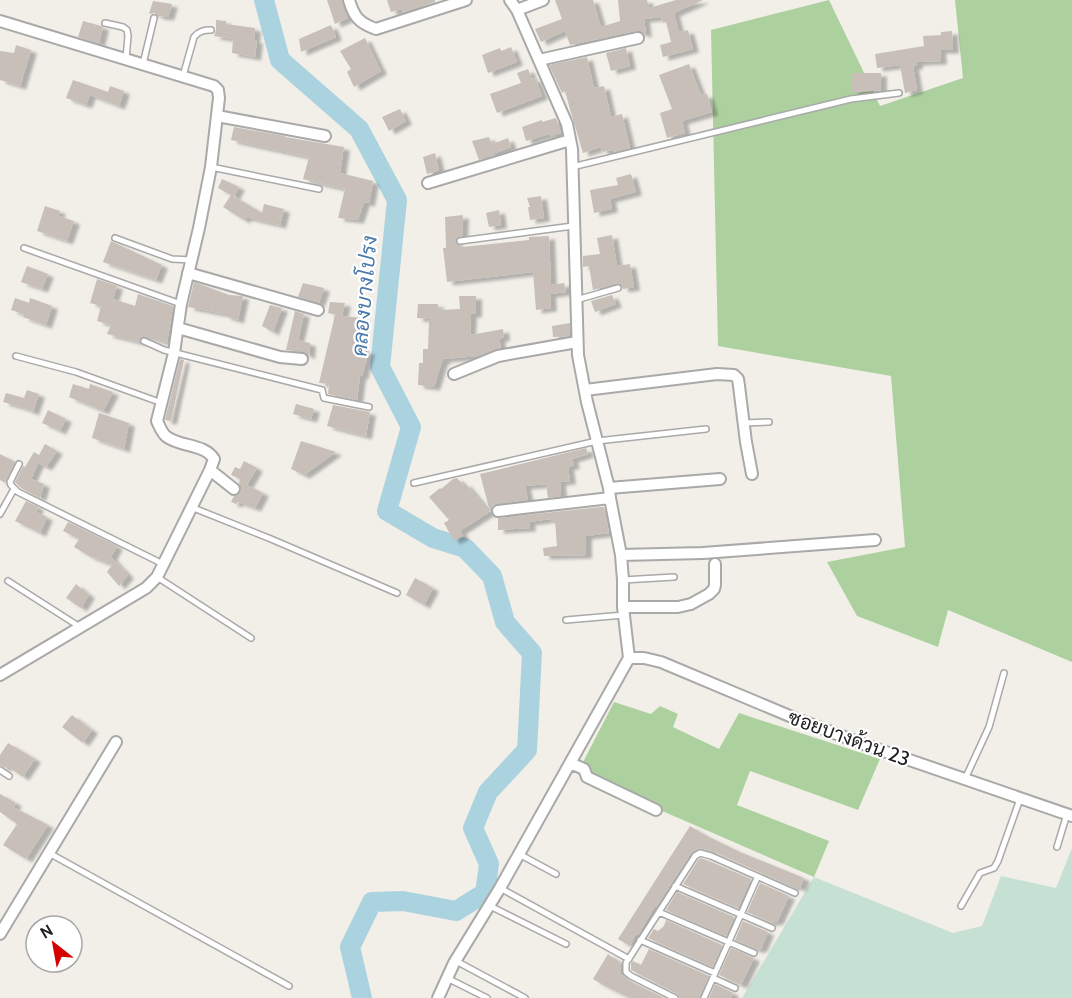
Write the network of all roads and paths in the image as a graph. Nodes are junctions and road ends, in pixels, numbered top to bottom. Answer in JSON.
{"nodes":[{"id":1,"x":349,"y":0,"type":"edge"},
{"id":2,"x":466,"y":0,"type":"edge"},
{"id":3,"x":510,"y":0,"type":"edge"},
{"id":4,"x":543,"y":0,"type":"edge"},
{"id":5,"x":517,"y":10,"type":"junction"},
{"id":6,"x":154,"y":18,"type":"dead end"},
{"id":7,"x":0,"y":21,"type":"edge"},
{"id":8,"x":105,"y":23,"type":"dead end"},
{"id":9,"x":211,"y":30,"type":"dead end"},
{"id":10,"x":638,"y":38,"type":"dead end"},
{"id":11,"x":126,"y":59,"type":"junction"},
{"id":12,"x":539,"y":60,"type":"junction"},
{"id":13,"x":143,"y":64,"type":"junction"},
{"id":14,"x":183,"y":76,"type":"junction"},
{"id":15,"x":899,"y":93,"type":"dead end"},
{"id":16,"x":217,"y":116,"type":"junction"},
{"id":17,"x":325,"y":136,"type":"dead end"},
{"id":18,"x":570,"y":140,"type":"junction"},
{"id":19,"x":572,"y":166,"type":"junction"},
{"id":20,"x":211,"y":167,"type":"junction"},
{"id":21,"x":428,"y":183,"type":"dead end"},
{"id":22,"x":320,"y":189,"type":"dead end"},
{"id":23,"x":573,"y":226,"type":"junction"},
{"id":24,"x":115,"y":238,"type":"dead end"},
{"id":25,"x":460,"y":241,"type":"dead end"},
{"id":26,"x":24,"y":249,"type":"dead end"},
{"id":27,"x":192,"y":260,"type":"junction"},
{"id":28,"x":188,"y":273,"type":"junction"},
{"id":29,"x":618,"y":288,"type":"dead end"},
{"id":30,"x":576,"y":300,"type":"junction"},
{"id":31,"x":181,"y":304,"type":"junction"},
{"id":32,"x":318,"y":310,"type":"dead end"},
{"id":33,"x":178,"y":328,"type":"junction"},
{"id":34,"x":144,"y":341,"type":"dead end"},
{"id":35,"x":577,"y":342,"type":"junction"},
{"id":36,"x":174,"y":353,"type":"junction"},
{"id":37,"x":16,"y":356,"type":"dead end"},
{"id":38,"x":302,"y":359,"type":"dead end"},
{"id":39,"x":454,"y":374,"type":"dead end"},
{"id":40,"x":585,"y":390,"type":"junction"},
{"id":41,"x":162,"y":403,"type":"junction"},
{"id":42,"x":369,"y":407,"type":"dead end"},
{"id":43,"x":769,"y":422,"type":"dead end"},
{"id":44,"x":743,"y":423,"type":"junction"},
{"id":45,"x":706,"y":429,"type":"dead end"},
{"id":46,"x":597,"y":441,"type":"junction"},
{"id":47,"x":19,"y":464,"type":"dead end"},
{"id":48,"x":210,"y":470,"type":"junction"},
{"id":49,"x":752,"y":474,"type":"dead end"},
{"id":50,"x":720,"y":479,"type":"dead end"},
{"id":51,"x":414,"y":483,"type":"dead end"},
{"id":52,"x":14,"y":489,"type":"junction"},
{"id":53,"x":234,"y":489,"type":"dead end"},
{"id":54,"x":610,"y":493,"type":"junction"},
{"id":55,"x":191,"y":507,"type":"junction"},
{"id":56,"x":498,"y":511,"type":"dead end"},
{"id":57,"x":0,"y":514,"type":"edge"},
{"id":58,"x":875,"y":540,"type":"dead end"},
{"id":59,"x":621,"y":555,"type":"junction"},
{"id":60,"x":163,"y":564,"type":"junction"},
{"id":61,"x":715,"y":564,"type":"dead end"},
{"id":62,"x":157,"y":577,"type":"junction"},
{"id":63,"x":674,"y":577,"type":"dead end"},
{"id":64,"x":623,"y":580,"type":"junction"},
{"id":65,"x":8,"y":581,"type":"dead end"},
{"id":66,"x":397,"y":593,"type":"dead end"},
{"id":67,"x":623,"y":611,"type":"junction"},
{"id":68,"x":566,"y":620,"type":"dead end"},
{"id":69,"x":80,"y":627,"type":"junction"},
{"id":70,"x":251,"y":638,"type":"dead end"},
{"id":71,"x":629,"y":658,"type":"junction"},
{"id":72,"x":1004,"y":673,"type":"dead end"},
{"id":73,"x":0,"y":675,"type":"edge"},
{"id":74,"x":116,"y":742,"type":"dead end"},
{"id":75,"x":570,"y":763,"type":"junction"},
{"id":76,"x":0,"y":770,"type":"edge"},
{"id":77,"x":9,"y":776,"type":"dead end"},
{"id":78,"x":965,"y":779,"type":"junction"},
{"id":79,"x":1020,"y":798,"type":"junction"},
{"id":80,"x":656,"y":810,"type":"dead end"},
{"id":81,"x":1070,"y":815,"type":"edge"},
{"id":82,"x":1057,"y":847,"type":"dead end"},
{"id":83,"x":49,"y":853,"type":"junction"},
{"id":84,"x":519,"y":854,"type":"junction"},
{"id":85,"x":556,"y":874,"type":"dead end"},
{"id":86,"x":757,"y":878,"type":"junction"},
{"id":87,"x":675,"y":886,"type":"junction"},
{"id":88,"x":500,"y":888,"type":"junction"},
{"id":89,"x":795,"y":893,"type":"dead end"},
{"id":90,"x":488,"y":905,"type":"junction"},
{"id":91,"x":961,"y":906,"type":"dead end"},
{"id":92,"x":659,"y":912,"type":"junction"},
{"id":93,"x":741,"y":914,"type":"junction"},
{"id":94,"x":772,"y":928,"type":"dead end"},
{"id":95,"x":0,"y":934,"type":"edge"},
{"id":96,"x":640,"y":940,"type":"junction"},
{"id":97,"x":729,"y":942,"type":"junction"},
{"id":98,"x":566,"y":944,"type":"dead end"},
{"id":99,"x":754,"y":953,"type":"dead end"},
{"id":100,"x":629,"y":959,"type":"junction"},
{"id":101,"x":456,"y":961,"type":"junction"},
{"id":102,"x":714,"y":976,"type":"junction"},
{"id":103,"x":447,"y":978,"type":"junction"},
{"id":104,"x":289,"y":986,"type":"dead end"},
{"id":105,"x":735,"y":988,"type":"dead end"},
{"id":106,"x":438,"y":998,"type":"edge"},
{"id":107,"x":487,"y":998,"type":"edge"},
{"id":108,"x":525,"y":998,"type":"edge"},
{"id":109,"x":675,"y":998,"type":"edge"},
{"id":110,"x":704,"y":998,"type":"edge"}],
"edges":[{"from":1,"to":2,"type":"street"},
{"from":3,"to":5,"type":"street"},
{"from":4,"to":5,"type":"street"},
{"from":5,"to":12,"type":"street"},
{"from":6,"to":13,"type":"lane"},
{"from":7,"to":11,"type":"street"},
{"from":8,"to":11,"type":"lane"},
{"from":9,"to":14,"type":"lane"},
{"from":10,"to":12,"type":"street"},
{"from":11,"to":13,"type":"street"},
{"from":12,"to":18,"type":"street"},
{"from":13,"to":14,"type":"street"},
{"from":14,"to":16,"type":"street"},
{"from":15,"to":19,"type":"lane"},
{"from":16,"to":17,"type":"street"},
{"from":16,"to":20,"type":"street"},
{"from":18,"to":19,"type":"street"},
{"from":18,"to":21,"type":"street"},
{"from":19,"to":23,"type":"street"},
{"from":20,"to":22,"type":"lane"},
{"from":20,"to":27,"type":"street"},
{"from":23,"to":25,"type":"lane"},
{"from":23,"to":30,"type":"street"},
{"from":24,"to":27,"type":"lane"},
{"from":26,"to":31,"type":"lane"},
{"from":27,"to":28,"type":"street"},
{"from":28,"to":31,"type":"street"},
{"from":28,"to":32,"type":"street"},
{"from":29,"to":30,"type":"lane"},
{"from":30,"to":35,"type":"street"},
{"from":31,"to":33,"type":"street"},
{"from":33,"to":36,"type":"street"},
{"from":33,"to":38,"type":"street"},
{"from":34,"to":36,"type":"lane"},
{"from":35,"to":39,"type":"street"},
{"from":35,"to":40,"type":"street"},
{"from":36,"to":41,"type":"street"},
{"from":36,"to":42,"type":"lane"},
{"from":37,"to":41,"type":"lane"},
{"from":40,"to":44,"type":"street"},
{"from":40,"to":46,"type":"street"},
{"from":41,"to":48,"type":"street"},
{"from":43,"to":44,"type":"lane"},
{"from":44,"to":49,"type":"street"},
{"from":45,"to":46,"type":"lane"},
{"from":46,"to":51,"type":"lane"},
{"from":46,"to":54,"type":"street"},
{"from":47,"to":52,"type":"lane"},
{"from":48,"to":53,"type":"street"},
{"from":48,"to":55,"type":"street"},
{"from":50,"to":54,"type":"street"},
{"from":52,"to":57,"type":"lane"},
{"from":52,"to":60,"type":"lane"},
{"from":54,"to":56,"type":"street"},
{"from":54,"to":59,"type":"street"},
{"from":55,"to":60,"type":"street"},
{"from":55,"to":66,"type":"lane"},
{"from":58,"to":59,"type":"street"},
{"from":59,"to":64,"type":"street"},
{"from":60,"to":62,"type":"street"},
{"from":61,"to":67,"type":"street"},
{"from":62,"to":69,"type":"street"},
{"from":62,"to":70,"type":"lane"},
{"from":63,"to":64,"type":"lane"},
{"from":64,"to":67,"type":"street"},
{"from":65,"to":69,"type":"lane"},
{"from":67,"to":68,"type":"lane"},
{"from":67,"to":71,"type":"street"},
{"from":69,"to":73,"type":"street"},
{"from":71,"to":75,"type":"street"},
{"from":71,"to":78,"type":"street","name":"ซอยบางด้วน 23"},
{"from":72,"to":78,"type":"lane"},
{"from":74,"to":83,"type":"street"},
{"from":75,"to":80,"type":"street"},
{"from":75,"to":84,"type":"street"},
{"from":76,"to":77,"type":"lane"},
{"from":78,"to":79,"type":"street","name":"ซอยบางด้วน 23"},
{"from":79,"to":81,"type":"street","name":"ซอยบางด้วน 23"},
{"from":79,"to":91,"type":"lane"},
{"from":81,"to":82,"type":"lane"},
{"from":83,"to":95,"type":"street"},
{"from":83,"to":104,"type":"lane"},
{"from":84,"to":85,"type":"lane"},
{"from":84,"to":88,"type":"street"},
{"from":86,"to":87,"type":"lane"},
{"from":86,"to":89,"type":"lane"},
{"from":86,"to":93,"type":"lane"},
{"from":87,"to":92,"type":"lane"},
{"from":87,"to":93,"type":"lane"},
{"from":88,"to":90,"type":"street"},
{"from":88,"to":100,"type":"lane"},
{"from":90,"to":98,"type":"lane"},
{"from":90,"to":101,"type":"street"},
{"from":92,"to":96,"type":"lane"},
{"from":92,"to":97,"type":"lane"},
{"from":93,"to":94,"type":"lane"},
{"from":93,"to":97,"type":"lane"},
{"from":96,"to":100,"type":"lane"},
{"from":96,"to":102,"type":"lane"},
{"from":97,"to":99,"type":"lane"},
{"from":97,"to":102,"type":"lane"},
{"from":100,"to":109,"type":"lane"},
{"from":101,"to":103,"type":"street"},
{"from":101,"to":108,"type":"lane"},
{"from":102,"to":105,"type":"lane"},
{"from":102,"to":110,"type":"lane"},
{"from":103,"to":106,"type":"street"},
{"from":103,"to":107,"type":"lane"}]}
